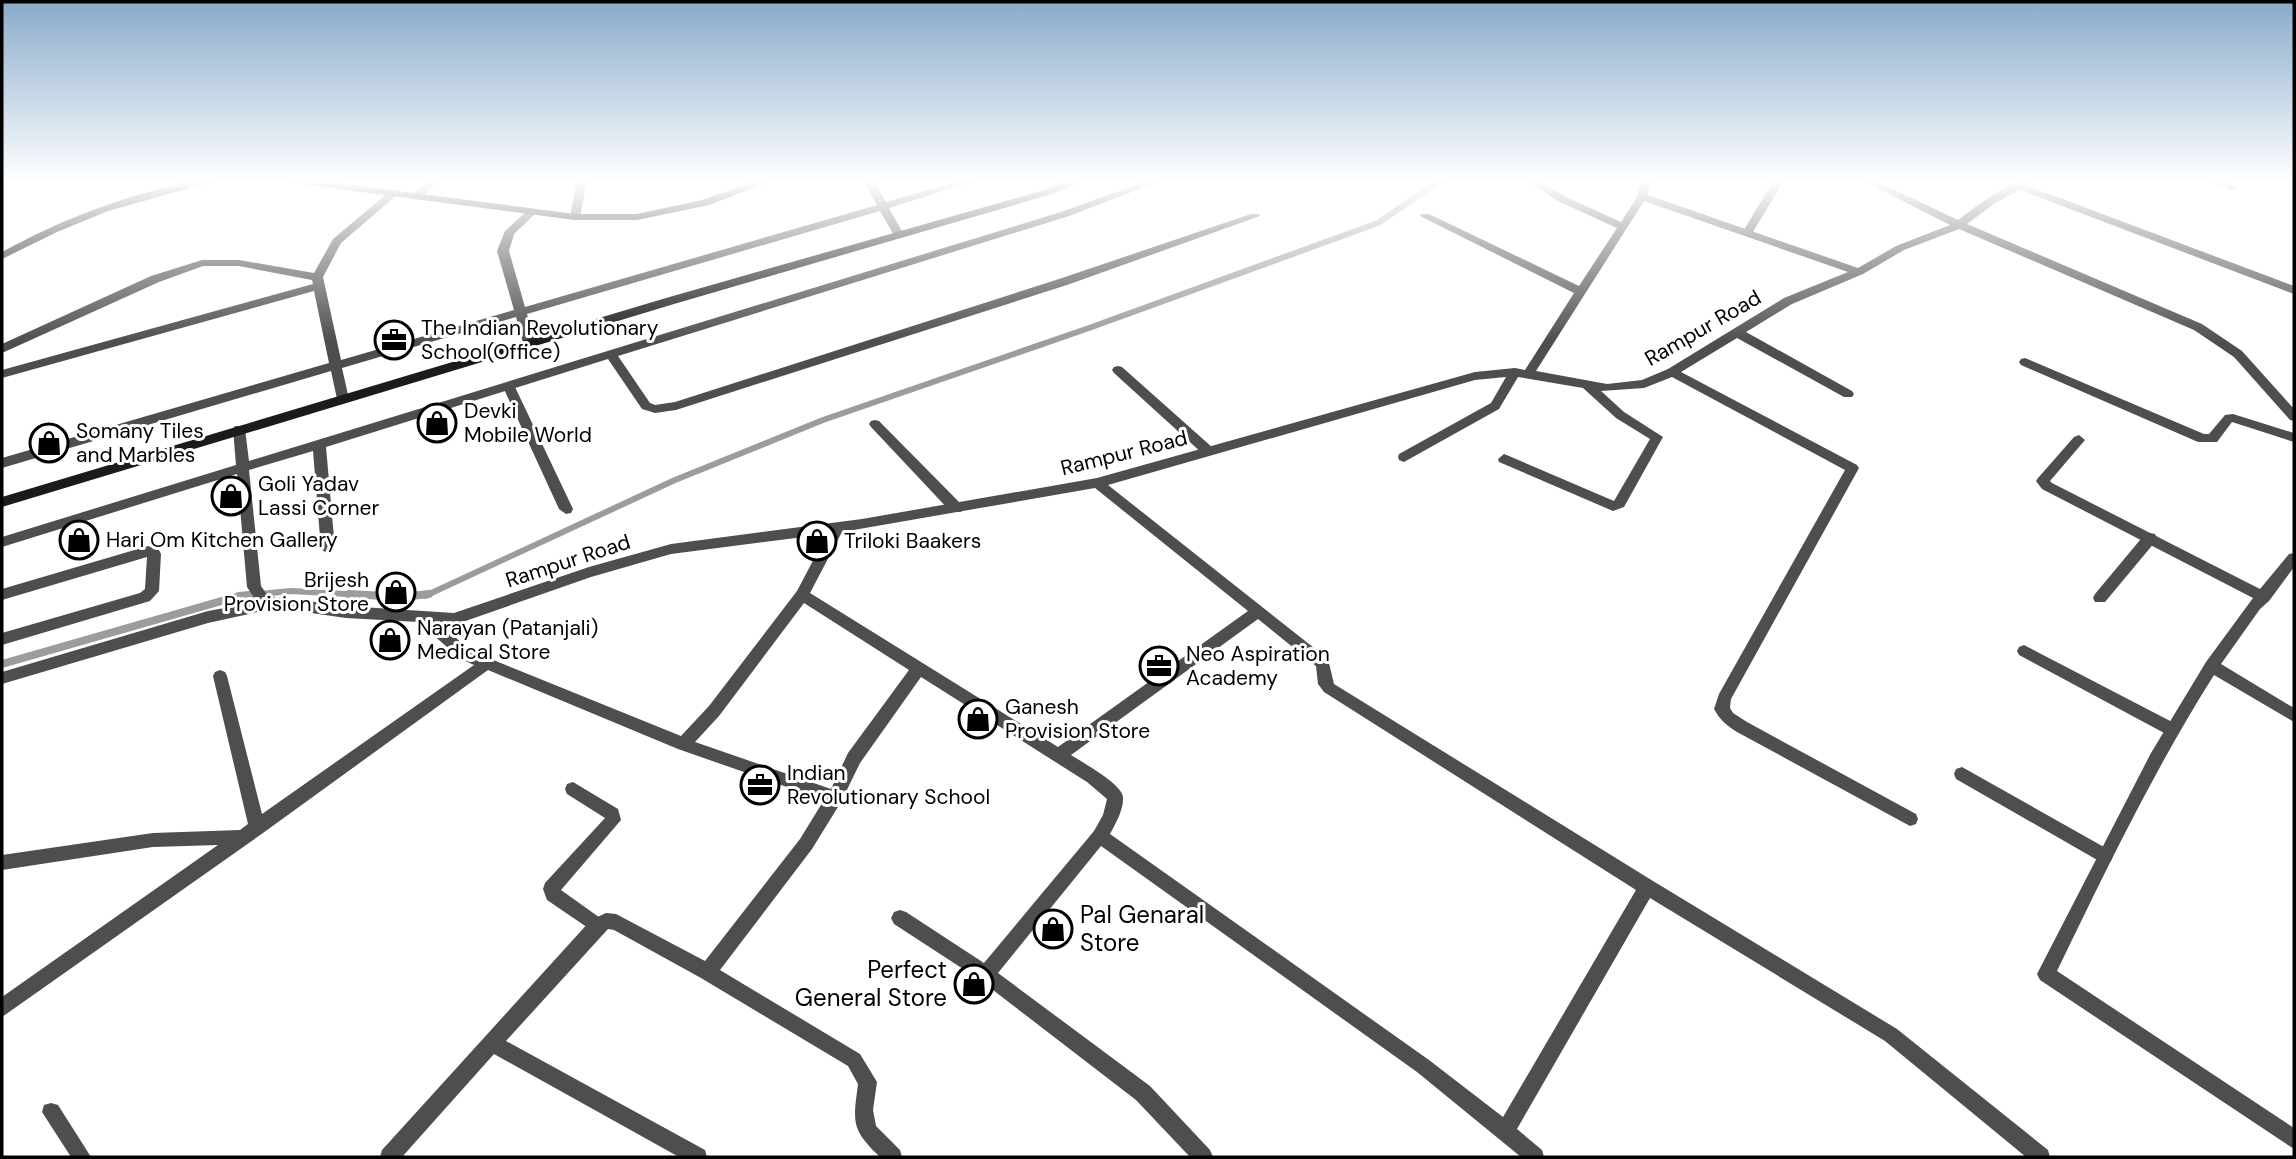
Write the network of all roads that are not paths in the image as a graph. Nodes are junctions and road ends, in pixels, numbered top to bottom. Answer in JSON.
{"nodes":[{"id":1,"x":40,"y":234,"type":"edge"},
{"id":2,"x":345,"y":234,"type":"edge"},
{"id":3,"x":509,"y":234,"type":"edge"},
{"id":4,"x":788,"y":234,"type":"edge"},
{"id":5,"x":903,"y":234,"type":"edge"},
{"id":6,"x":1000,"y":234,"type":"edge"},
{"id":7,"x":1202,"y":234,"type":"edge"},
{"id":8,"x":1462,"y":234,"type":"edge"},
{"id":9,"x":1618,"y":234,"type":"edge"},
{"id":10,"x":1750,"y":234,"type":"edge"},
{"id":11,"x":1936,"y":234,"type":"edge"},
{"id":12,"x":1980,"y":234,"type":"edge"},
{"id":13,"x":2146,"y":234,"type":"edge"},
{"id":14,"x":900,"y":235,"type":"joint"},
{"id":15,"x":2,"y":257,"type":"edge"},
{"id":16,"x":1859,"y":272,"type":"junction"},
{"id":17,"x":318,"y":282,"type":"junction"},
{"id":18,"x":2294,"y":290,"type":"edge"},
{"id":19,"x":1581,"y":292,"type":"junction"},
{"id":20,"x":521,"y":312,"type":"junction"},
{"id":21,"x":1736,"y":332,"type":"junction"},
{"id":22,"x":529,"y":343,"type":"junction"},
{"id":23,"x":2,"y":349,"type":"edge"},
{"id":24,"x":611,"y":355,"type":"junction"},
{"id":25,"x":2025,"y":362,"type":"dead end"},
{"id":26,"x":337,"y":365,"type":"junction"},
{"id":27,"x":1118,"y":370,"type":"dead end"},
{"id":28,"x":1672,"y":372,"type":"junction"},
{"id":29,"x":1521,"y":373,"type":"junction"},
{"id":30,"x":2,"y":374,"type":"edge"},
{"id":31,"x":1587,"y":385,"type":"junction"},
{"id":32,"x":509,"y":387,"type":"junction"},
{"id":33,"x":1848,"y":394,"type":"dead end"},
{"id":34,"x":343,"y":399,"type":"junction"},
{"id":35,"x":2294,"y":417,"type":"edge"},
{"id":36,"x":875,"y":424,"type":"dead end"},
{"id":37,"x":239,"y":429,"type":"junction"},
{"id":38,"x":2294,"y":438,"type":"edge"},
{"id":39,"x":2079,"y":440,"type":"dead end"},
{"id":40,"x":319,"y":445,"type":"junction"},
{"id":41,"x":1208,"y":451,"type":"junction"},
{"id":42,"x":1404,"y":457,"type":"dead end"},
{"id":43,"x":1504,"y":459,"type":"dead end"},
{"id":44,"x":2,"y":463,"type":"edge"},
{"id":45,"x":242,"y":468,"type":"junction"},
{"id":46,"x":1097,"y":483,"type":"junction"},
{"id":47,"x":2,"y":502,"type":"edge"},
{"id":48,"x":956,"y":508,"type":"junction"},
{"id":49,"x":566,"y":509,"type":"dead end"},
{"id":50,"x":837,"y":528,"type":"junction"},
{"id":51,"x":2150,"y":538,"type":"junction"},
{"id":52,"x":2,"y":542,"type":"edge"},
{"id":53,"x":328,"y":549,"type":"dead end"},
{"id":54,"x":2294,"y":558,"type":"edge"},
{"id":55,"x":2,"y":594,"type":"edge"},
{"id":56,"x":802,"y":595,"type":"junction"},
{"id":57,"x":2264,"y":597,"type":"junction"},
{"id":58,"x":2100,"y":598,"type":"dead end"},
{"id":59,"x":268,"y":602,"type":"junction"},
{"id":60,"x":1258,"y":611,"type":"junction"},
{"id":61,"x":423,"y":618,"type":"junction"},
{"id":62,"x":2,"y":639,"type":"edge"},
{"id":63,"x":2024,"y":651,"type":"dead end"},
{"id":64,"x":486,"y":664,"type":"junction"},
{"id":65,"x":2211,"y":666,"type":"junction"},
{"id":66,"x":919,"y":668,"type":"junction"},
{"id":67,"x":220,"y":676,"type":"dead end"},
{"id":68,"x":2,"y":678,"type":"edge"},
{"id":69,"x":2294,"y":716,"type":"edge"},
{"id":70,"x":2171,"y":729,"type":"junction"},
{"id":71,"x":682,"y":744,"type":"junction"},
{"id":72,"x":1059,"y":755,"type":"junction"},
{"id":73,"x":1962,"y":774,"type":"dead end"},
{"id":74,"x":573,"y":789,"type":"dead end"},
{"id":75,"x":835,"y":797,"type":"junction"},
{"id":76,"x":1910,"y":819,"type":"dead end"},
{"id":77,"x":251,"y":833,"type":"junction"},
{"id":78,"x":1100,"y":836,"type":"junction"},
{"id":79,"x":2105,"y":856,"type":"junction"},
{"id":80,"x":2,"y":862,"type":"edge"},
{"id":81,"x":1647,"y":887,"type":"junction"},
{"id":82,"x":900,"y":918,"type":"dead end"},
{"id":83,"x":597,"y":926,"type":"junction"},
{"id":84,"x":707,"y":972,"type":"junction"},
{"id":85,"x":986,"y":974,"type":"junction"},
{"id":86,"x":2,"y":1008,"type":"edge"},
{"id":87,"x":492,"y":1043,"type":"junction"},
{"id":88,"x":51,"y":1112,"type":"dead end"},
{"id":89,"x":1505,"y":1131,"type":"junction"},
{"id":90,"x":2294,"y":1139,"type":"edge"},
{"id":91,"x":2031,"y":1154,"type":"edge"},
{"id":92,"x":82,"y":1157,"type":"edge"},
{"id":93,"x":389,"y":1157,"type":"edge"},
{"id":94,"x":698,"y":1157,"type":"edge"},
{"id":95,"x":893,"y":1157,"type":"edge"},
{"id":96,"x":1203,"y":1157,"type":"edge"},
{"id":97,"x":1535,"y":1157,"type":"edge"}],
"edges":[{"from":1,"to":15,"type":"main road"},
{"from":2,"to":17,"type":"street"},
{"from":3,"to":20,"type":"street"},
{"from":4,"to":20,"type":"street"},
{"from":5,"to":14,"type":"main road"},
{"from":6,"to":24,"type":"street"},
{"from":7,"to":24,"type":"street"},
{"from":8,"to":19,"type":"street"},
{"from":9,"to":19,"type":"street"},
{"from":10,"to":16,"type":"street"},
{"from":11,"to":16,"type":"street","name":"Rampur Road"},
{"from":12,"to":35,"type":"street"},
{"from":13,"to":18,"type":"street"},
{"from":14,"to":22,"type":"main road"},
{"from":16,"to":21,"type":"street","name":"Rampur Road"},
{"from":17,"to":23,"type":"street"},
{"from":17,"to":26,"type":"street"},
{"from":17,"to":30,"type":"street"},
{"from":19,"to":29,"type":"street"},
{"from":20,"to":22,"type":"street"},
{"from":20,"to":26,"type":"street"},
{"from":21,"to":28,"type":"street","name":"Rampur Road"},
{"from":21,"to":33,"type":"street"},
{"from":22,"to":34,"type":"main road"},
{"from":24,"to":32,"type":"street"},
{"from":25,"to":38,"type":"street"},
{"from":26,"to":34,"type":"street"},
{"from":26,"to":44,"type":"street"},
{"from":27,"to":41,"type":"street"},
{"from":28,"to":31,"type":"street","name":"Rampur Road"},
{"from":28,"to":76,"type":"street"},
{"from":29,"to":31,"type":"street","name":"Rampur Road"},
{"from":29,"to":41,"type":"street","name":"Rampur Road"},
{"from":29,"to":42,"type":"street"},
{"from":31,"to":43,"type":"street"},
{"from":32,"to":40,"type":"street"},
{"from":32,"to":49,"type":"street"},
{"from":34,"to":37,"type":"main road"},
{"from":36,"to":48,"type":"street"},
{"from":37,"to":45,"type":"street"},
{"from":37,"to":47,"type":"main road"},
{"from":39,"to":51,"type":"street"},
{"from":40,"to":45,"type":"street"},
{"from":40,"to":53,"type":"street"},
{"from":41,"to":46,"type":"street","name":"Rampur Road"},
{"from":45,"to":52,"type":"street"},
{"from":45,"to":59,"type":"street"},
{"from":46,"to":48,"type":"street","name":"Rampur Road"},
{"from":46,"to":60,"type":"street"},
{"from":48,"to":50,"type":"street","name":"Rampur Road"},
{"from":50,"to":56,"type":"street"},
{"from":50,"to":61,"type":"street","name":"Rampur Road"},
{"from":51,"to":57,"type":"street"},
{"from":51,"to":58,"type":"street"},
{"from":54,"to":57,"type":"street"},
{"from":55,"to":62,"type":"street"},
{"from":56,"to":66,"type":"street"},
{"from":56,"to":71,"type":"street"},
{"from":57,"to":65,"type":"street"},
{"from":59,"to":61,"type":"street","name":"Rampur Road"},
{"from":59,"to":68,"type":"street","name":"Rampur Road"},
{"from":60,"to":72,"type":"street"},
{"from":60,"to":81,"type":"street"},
{"from":61,"to":64,"type":"street"},
{"from":63,"to":70,"type":"street"},
{"from":64,"to":71,"type":"street"},
{"from":64,"to":77,"type":"street"},
{"from":65,"to":69,"type":"street"},
{"from":65,"to":70,"type":"street"},
{"from":66,"to":72,"type":"street"},
{"from":66,"to":75,"type":"street"},
{"from":67,"to":77,"type":"street"},
{"from":70,"to":79,"type":"street"},
{"from":71,"to":75,"type":"street"},
{"from":72,"to":78,"type":"street"},
{"from":73,"to":79,"type":"street"},
{"from":74,"to":83,"type":"street"},
{"from":75,"to":84,"type":"street"},
{"from":77,"to":80,"type":"street"},
{"from":77,"to":86,"type":"street"},
{"from":78,"to":85,"type":"street"},
{"from":78,"to":89,"type":"street"},
{"from":79,"to":90,"type":"street"},
{"from":81,"to":89,"type":"street"},
{"from":81,"to":91,"type":"street"},
{"from":82,"to":85,"type":"street"},
{"from":83,"to":84,"type":"street"},
{"from":83,"to":87,"type":"street"},
{"from":84,"to":95,"type":"street"},
{"from":85,"to":96,"type":"street"},
{"from":87,"to":93,"type":"street"},
{"from":87,"to":94,"type":"street"},
{"from":88,"to":92,"type":"street"},
{"from":89,"to":97,"type":"street"}]}
